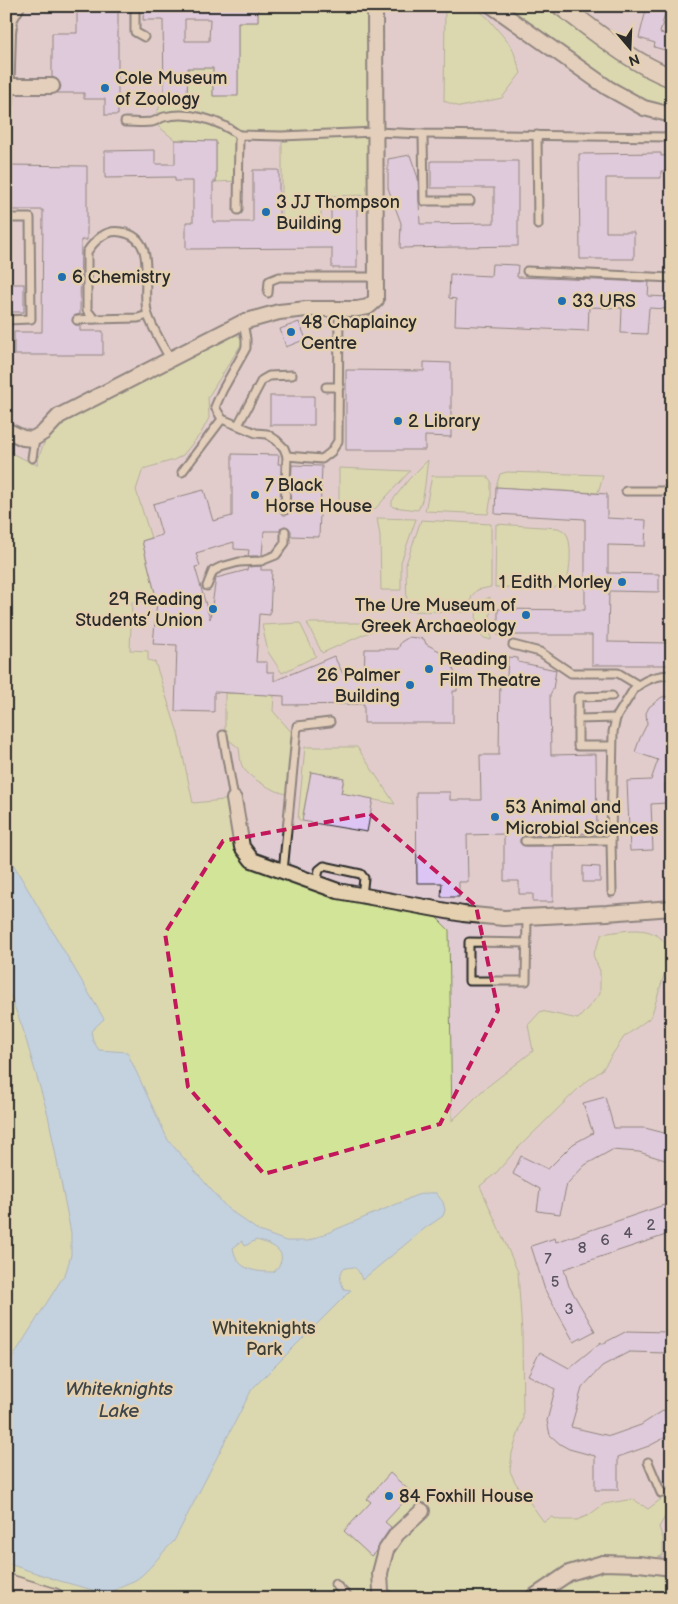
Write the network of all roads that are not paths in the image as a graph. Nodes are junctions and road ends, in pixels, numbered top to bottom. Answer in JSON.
{"nodes":[{"id":1,"x":17,"y":6,"type":"edge"},
{"id":2,"x":135,"y":6,"type":"edge"},
{"id":3,"x":375,"y":6,"type":"edge"},
{"id":4,"x":492,"y":6,"type":"edge"},
{"id":5,"x":561,"y":6,"type":"edge"},
{"id":6,"x":7,"y":32,"type":"edge"},
{"id":7,"x":144,"y":37,"type":"dead end"},
{"id":8,"x":672,"y":78,"type":"edge"},
{"id":9,"x":8,"y":86,"type":"junction"},
{"id":10,"x":52,"y":86,"type":"dead end"},
{"id":11,"x":6,"y":101,"type":"edge"},
{"id":12,"x":672,"y":115,"type":"edge"},
{"id":13,"x":125,"y":122,"type":"dead end"},
{"id":14,"x":375,"y":132,"type":"junction"},
{"id":15,"x":423,"y":134,"type":"junction"},
{"id":16,"x":239,"y":135,"type":"junction"},
{"id":17,"x":537,"y":135,"type":"junction"},
{"id":18,"x":669,"y":136,"type":"dead end"},
{"id":19,"x":470,"y":201,"type":"dead end"},
{"id":20,"x":238,"y":210,"type":"dead end"},
{"id":21,"x":6,"y":218,"type":"edge"},
{"id":22,"x":538,"y":225,"type":"dead end"},
{"id":23,"x":527,"y":272,"type":"dead end"},
{"id":24,"x":376,"y":277,"type":"junction"},
{"id":25,"x":672,"y":278,"type":"edge"},
{"id":26,"x":268,"y":293,"type":"dead end"},
{"id":27,"x":339,"y":309,"type":"junction"},
{"id":28,"x":148,"y":315,"type":"junction"},
{"id":29,"x":94,"y":319,"type":"junction"},
{"id":30,"x":6,"y":320,"type":"edge"},
{"id":31,"x":77,"y":320,"type":"dead end"},
{"id":32,"x":243,"y":322,"type":"junction"},
{"id":33,"x":170,"y":359,"type":"junction"},
{"id":34,"x":292,"y":375,"type":"dead end"},
{"id":35,"x":326,"y":387,"type":"dead end"},
{"id":36,"x":339,"y":387,"type":"junction"},
{"id":37,"x":222,"y":419,"type":"junction"},
{"id":38,"x":238,"y":425,"type":"junction"},
{"id":39,"x":6,"y":430,"type":"edge"},
{"id":40,"x":33,"y":439,"type":"junction"},
{"id":41,"x":287,"y":456,"type":"junction"},
{"id":42,"x":32,"y":458,"type":"dead end"},
{"id":43,"x":182,"y":472,"type":"dead end"},
{"id":44,"x":626,"y":491,"type":"dead end"},
{"id":45,"x":672,"y":491,"type":"edge"},
{"id":46,"x":285,"y":510,"type":"dead end"},
{"id":47,"x":285,"y":531,"type":"dead end"},
{"id":48,"x":207,"y":586,"type":"dead end"},
{"id":49,"x":513,"y":645,"type":"dead end"},
{"id":50,"x":672,"y":675,"type":"edge"},
{"id":51,"x":638,"y":685,"type":"junction"},
{"id":52,"x":612,"y":696,"type":"dead end"},
{"id":53,"x":616,"y":718,"type":"junction"},
{"id":54,"x":578,"y":719,"type":"junction"},
{"id":55,"x":330,"y":722,"type":"dead end"},
{"id":56,"x":223,"y":735,"type":"dead end"},
{"id":57,"x":612,"y":746,"type":"junction"},
{"id":58,"x":234,"y":799,"type":"joint"},
{"id":59,"x":611,"y":840,"type":"junction"},
{"id":60,"x":525,"y":841,"type":"dead end"},
{"id":61,"x":283,"y":872,"type":"junction"},
{"id":62,"x":316,"y":884,"type":"junction"},
{"id":63,"x":612,"y":892,"type":"dead end"},
{"id":64,"x":362,"y":896,"type":"junction"},
{"id":65,"x":672,"y":908,"type":"edge"},
{"id":66,"x":527,"y":917,"type":"junction"},
{"id":67,"x":527,"y":943,"type":"junction"},
{"id":68,"x":648,"y":1462,"type":"dead end"},
{"id":69,"x":672,"y":1494,"type":"edge"},
{"id":70,"x":422,"y":1511,"type":"dead end"},
{"id":71,"x":672,"y":1568,"type":"edge"},
{"id":72,"x":6,"y":1583,"type":"edge"},
{"id":73,"x":334,"y":1584,"type":"dead end"},
{"id":74,"x":54,"y":1598,"type":"edge"},
{"id":75,"x":350,"y":1598,"type":"edge"},
{"id":76,"x":384,"y":1598,"type":"edge"},
{"id":77,"x":532,"y":1598,"type":"edge"}],
"edges":[{"from":1,"to":6,"type":"street"},
{"from":2,"to":7,"type":"lane"},
{"from":3,"to":14,"type":"street"},
{"from":4,"to":12,"type":"street"},
{"from":5,"to":8,"type":"street"},
{"from":6,"to":9,"type":"street"},
{"from":9,"to":10,"type":"street"},
{"from":9,"to":11,"type":"street"},
{"from":13,"to":16,"type":"lane"},
{"from":14,"to":15,"type":"lane"},
{"from":14,"to":16,"type":"lane"},
{"from":14,"to":24,"type":"street"},
{"from":15,"to":17,"type":"lane"},
{"from":15,"to":19,"type":"lane"},
{"from":16,"to":20,"type":"lane"},
{"from":17,"to":18,"type":"lane"},
{"from":17,"to":22,"type":"lane"},
{"from":21,"to":30,"type":"lane"},
{"from":23,"to":25,"type":"lane"},
{"from":24,"to":26,"type":"lane"},
{"from":24,"to":27,"type":"street"},
{"from":27,"to":32,"type":"street"},
{"from":27,"to":36,"type":"lane"},
{"from":28,"to":29,"type":"lane"},
{"from":28,"to":29,"type":"lane"},
{"from":28,"to":33,"type":"lane"},
{"from":29,"to":31,"type":"lane"},
{"from":32,"to":33,"type":"street"},
{"from":32,"to":37,"type":"lane"},
{"from":33,"to":40,"type":"street"},
{"from":34,"to":38,"type":"lane"},
{"from":35,"to":36,"type":"lane"},
{"from":36,"to":41,"type":"lane"},
{"from":37,"to":38,"type":"lane"},
{"from":37,"to":43,"type":"lane"},
{"from":38,"to":41,"type":"lane"},
{"from":39,"to":40,"type":"street"},
{"from":40,"to":42,"type":"lane"},
{"from":41,"to":46,"type":"lane"},
{"from":44,"to":45,"type":"lane"},
{"from":47,"to":48,"type":"lane"},
{"from":49,"to":51,"type":"lane"},
{"from":50,"to":51,"type":"lane"},
{"from":51,"to":53,"type":"lane"},
{"from":52,"to":54,"type":"lane"},
{"from":53,"to":54,"type":"lane"},
{"from":53,"to":57,"type":"lane"},
{"from":54,"to":57,"type":"lane"},
{"from":55,"to":61,"type":"lane"},
{"from":56,"to":58,"type":"lane"},
{"from":57,"to":59,"type":"lane"},
{"from":58,"to":61,"type":"street"},
{"from":59,"to":60,"type":"lane"},
{"from":59,"to":63,"type":"lane"},
{"from":61,"to":62,"type":"street"},
{"from":62,"to":64,"type":"street"},
{"from":62,"to":64,"type":"lane"},
{"from":64,"to":66,"type":"street"},
{"from":65,"to":66,"type":"street"},
{"from":66,"to":67,"type":"lane"},
{"from":67,"to":67,"type":"lane"},
{"from":68,"to":69,"type":"lane"},
{"from":70,"to":76,"type":"street"},
{"from":71,"to":77,"type":"street"},
{"from":72,"to":74,"type":"street"},
{"from":73,"to":75,"type":"lane"}]}
